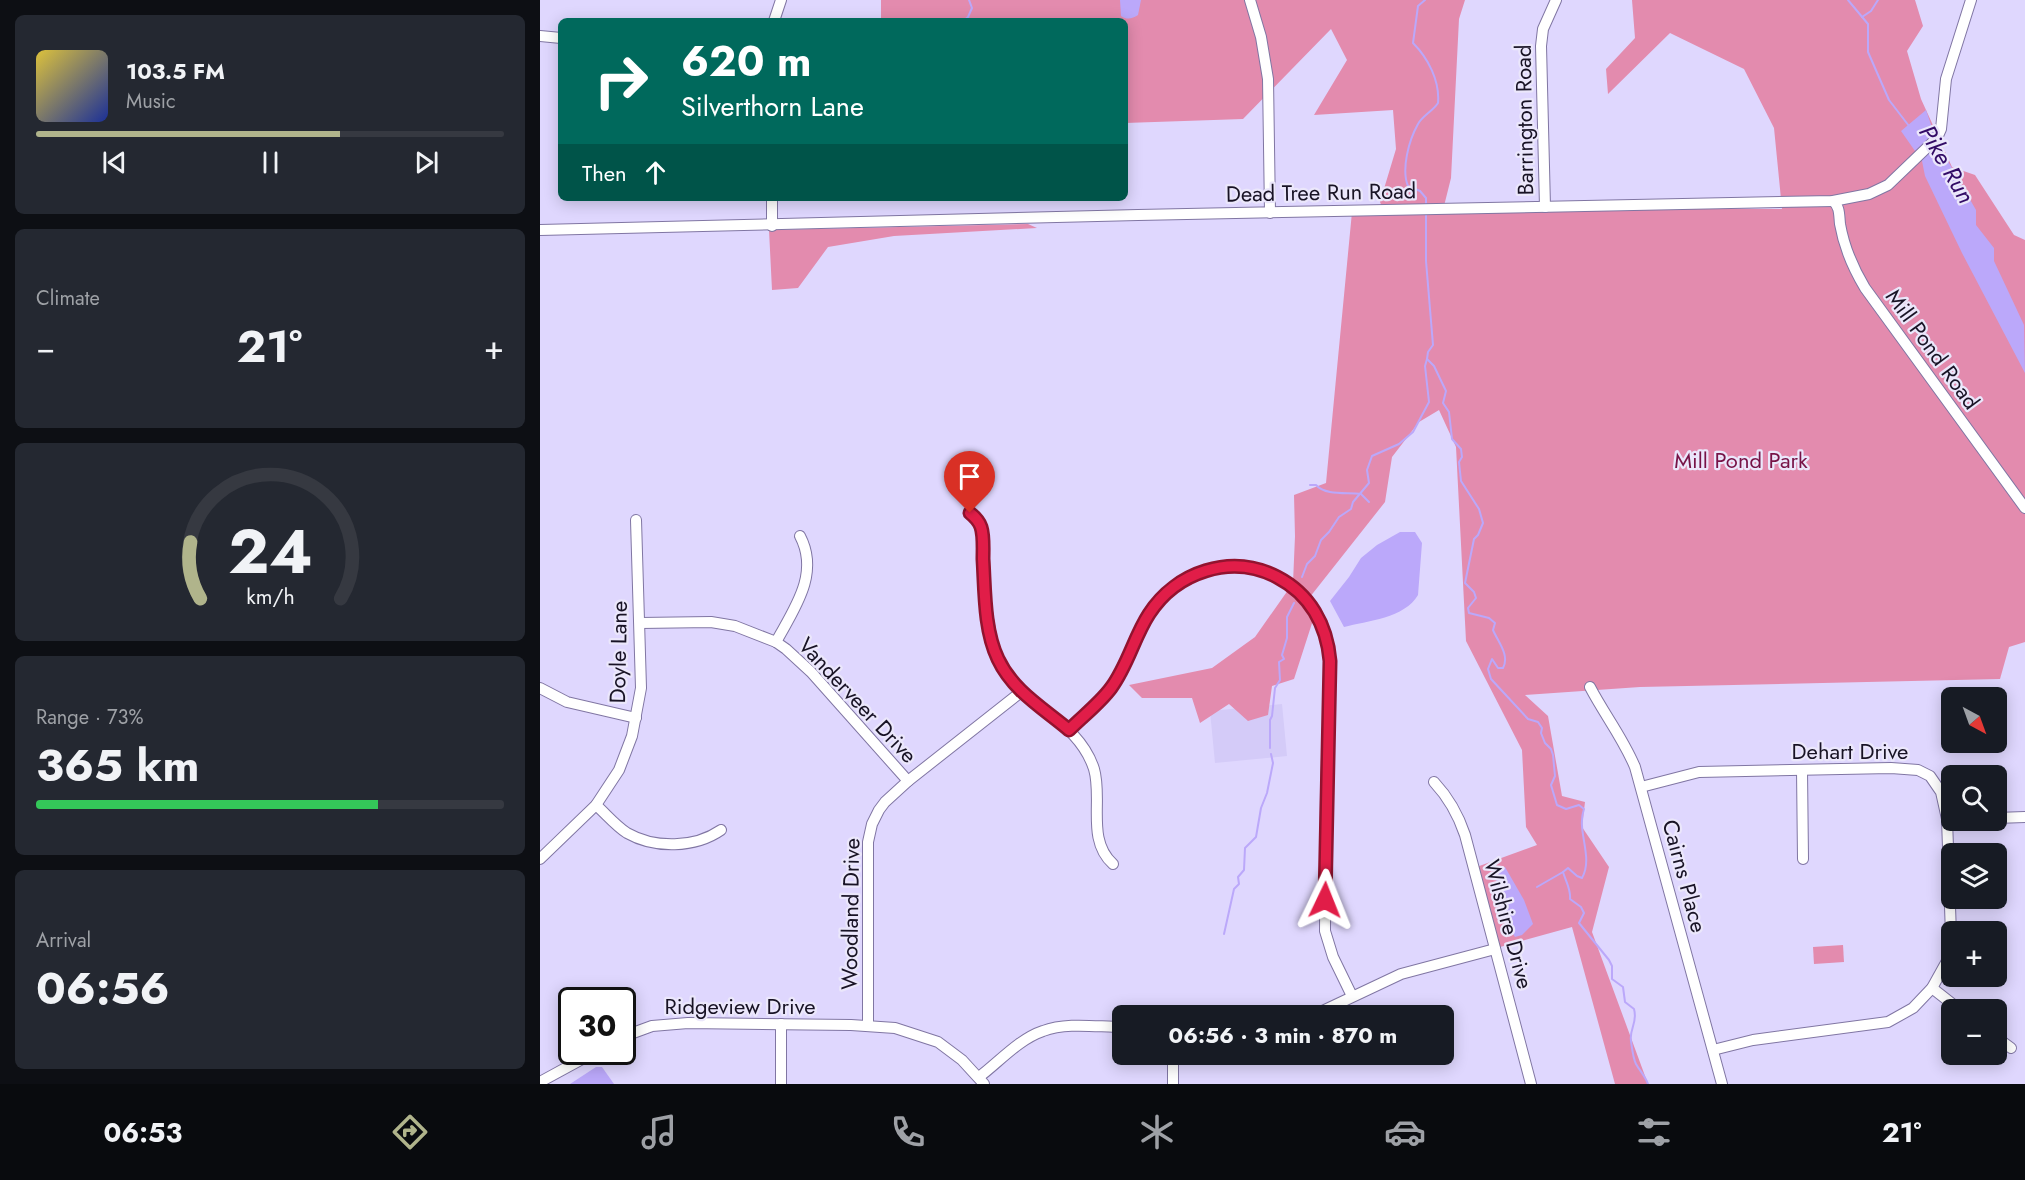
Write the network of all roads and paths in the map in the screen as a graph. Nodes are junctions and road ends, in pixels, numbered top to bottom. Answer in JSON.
{"nodes":[{"id":1,"x":781,"y":0,"type":"edge"},
{"id":2,"x":1250,"y":0,"type":"edge"},
{"id":3,"x":1556,"y":0,"type":"edge"},
{"id":4,"x":1971,"y":0,"type":"edge"},
{"id":5,"x":775,"y":18,"type":"edge"},
{"id":6,"x":540,"y":36,"type":"edge"},
{"id":7,"x":558,"y":38,"type":"edge"},
{"id":8,"x":772,"y":201,"type":"edge"},
{"id":9,"x":1833,"y":201,"type":"junction"},
{"id":10,"x":1545,"y":207,"type":"junction"},
{"id":11,"x":1270,"y":213,"type":"junction"},
{"id":12,"x":772,"y":225,"type":"junction"},
{"id":13,"x":540,"y":230,"type":"edge"},
{"id":14,"x":2025,"y":508,"type":"edge"},
{"id":15,"x":970,"y":513,"type":"dead end"},
{"id":16,"x":636,"y":520,"type":"dead end"},
{"id":17,"x":800,"y":536,"type":"dead end"},
{"id":18,"x":640,"y":623,"type":"junction"},
{"id":19,"x":776,"y":642,"type":"junction"},
{"id":20,"x":1590,"y":687,"type":"dead end"},
{"id":21,"x":540,"y":688,"type":"edge"},
{"id":22,"x":1021,"y":692,"type":"junction"},
{"id":23,"x":636,"y":718,"type":"junction"},
{"id":24,"x":1069,"y":730,"type":"junction"},
{"id":25,"x":1802,"y":770,"type":"junction"},
{"id":26,"x":908,"y":781,"type":"junction"},
{"id":27,"x":1434,"y":782,"type":"dead end"},
{"id":28,"x":1641,"y":787,"type":"junction"},
{"id":29,"x":1941,"y":792,"type":"edge"},
{"id":30,"x":596,"y":805,"type":"junction"},
{"id":31,"x":2025,"y":817,"type":"edge"},
{"id":32,"x":2007,"y":818,"type":"edge"},
{"id":33,"x":721,"y":830,"type":"dead end"},
{"id":34,"x":1949,"y":831,"type":"edge"},
{"id":35,"x":540,"y":859,"type":"edge"},
{"id":36,"x":1803,"y":859,"type":"dead end"},
{"id":37,"x":1113,"y":864,"type":"dead end"},
{"id":38,"x":1495,"y":949,"type":"junction"},
{"id":39,"x":1932,"y":988,"type":"junction"},
{"id":40,"x":1352,"y":996,"type":"junction"},
{"id":41,"x":1946,"y":999,"type":"edge"},
{"id":42,"x":1334,"y":1005,"type":"edge"},
{"id":43,"x":781,"y":1024,"type":"junction"},
{"id":44,"x":868,"y":1026,"type":"junction"},
{"id":45,"x":1112,"y":1027,"type":"edge"},
{"id":46,"x":636,"y":1032,"type":"edge"},
{"id":47,"x":2007,"y":1045,"type":"edge"},
{"id":48,"x":2011,"y":1048,"type":"dead end"},
{"id":49,"x":1713,"y":1050,"type":"junction"},
{"id":50,"x":571,"y":1065,"type":"edge"},
{"id":51,"x":1173,"y":1065,"type":"edge"},
{"id":52,"x":981,"y":1081,"type":"edge"},
{"id":53,"x":540,"y":1082,"type":"edge"},
{"id":54,"x":781,"y":1084,"type":"edge"},
{"id":55,"x":1173,"y":1084,"type":"edge"},
{"id":56,"x":1531,"y":1084,"type":"edge"},
{"id":57,"x":1722,"y":1084,"type":"edge"}],
"edges":[{"from":1,"to":5,"type":"street"},
{"from":2,"to":11,"type":"street"},
{"from":3,"to":10,"type":"street","name":"Barrington Road"},
{"from":4,"to":9,"type":"street","name":"Dead Tree Run Road"},
{"from":6,"to":7,"type":"street"},
{"from":8,"to":12,"type":"street"},
{"from":9,"to":10,"type":"street","name":"Dead Tree Run Road"},
{"from":9,"to":14,"type":"street","name":"Mill Pond Road"},
{"from":10,"to":11,"type":"street","name":"Dead Tree Run Road"},
{"from":11,"to":12,"type":"street","name":"Dead Tree Run Road"},
{"from":12,"to":13,"type":"street","name":"Dead Tree Run Road"},
{"from":15,"to":22,"type":"street"},
{"from":16,"to":18,"type":"street","name":"Doyle Lane"},
{"from":17,"to":19,"type":"street"},
{"from":18,"to":19,"type":"street","name":"Vanderveer Drive"},
{"from":18,"to":23,"type":"street","name":"Doyle Lane"},
{"from":19,"to":26,"type":"street","name":"Vanderveer Drive"},
{"from":20,"to":28,"type":"street","name":"Cairns Place"},
{"from":21,"to":23,"type":"street"},
{"from":22,"to":24,"type":"street"},
{"from":22,"to":26,"type":"street","name":"Woodland Drive"},
{"from":23,"to":30,"type":"street","name":"Doyle Lane"},
{"from":24,"to":37,"type":"street"},
{"from":24,"to":40,"type":"street"},
{"from":25,"to":28,"type":"street","name":"Dehart Drive"},
{"from":25,"to":29,"type":"street","name":"Dehart Drive"},
{"from":25,"to":36,"type":"street"},
{"from":26,"to":44,"type":"street","name":"Woodland Drive"},
{"from":27,"to":38,"type":"street","name":"Wilshire Drive"},
{"from":28,"to":49,"type":"street","name":"Cairns Place"},
{"from":30,"to":33,"type":"street"},
{"from":30,"to":35,"type":"street","name":"Doyle Lane"},
{"from":31,"to":32,"type":"street"},
{"from":34,"to":39,"type":"street","name":"Dehart Drive"},
{"from":38,"to":40,"type":"street"},
{"from":38,"to":56,"type":"street","name":"Wilshire Drive"},
{"from":39,"to":41,"type":"street"},
{"from":39,"to":49,"type":"street","name":"Dehart Drive"},
{"from":40,"to":42,"type":"street"},
{"from":43,"to":44,"type":"street","name":"Ridgeview Drive"},
{"from":43,"to":46,"type":"street","name":"Ridgeview Drive"},
{"from":43,"to":54,"type":"street"},
{"from":44,"to":52,"type":"street","name":"Ridgeview Drive"},
{"from":45,"to":52,"type":"street"},
{"from":47,"to":48,"type":"street"},
{"from":49,"to":57,"type":"street","name":"Cairns Place"},
{"from":50,"to":53,"type":"street"},
{"from":51,"to":55,"type":"street"}]}
